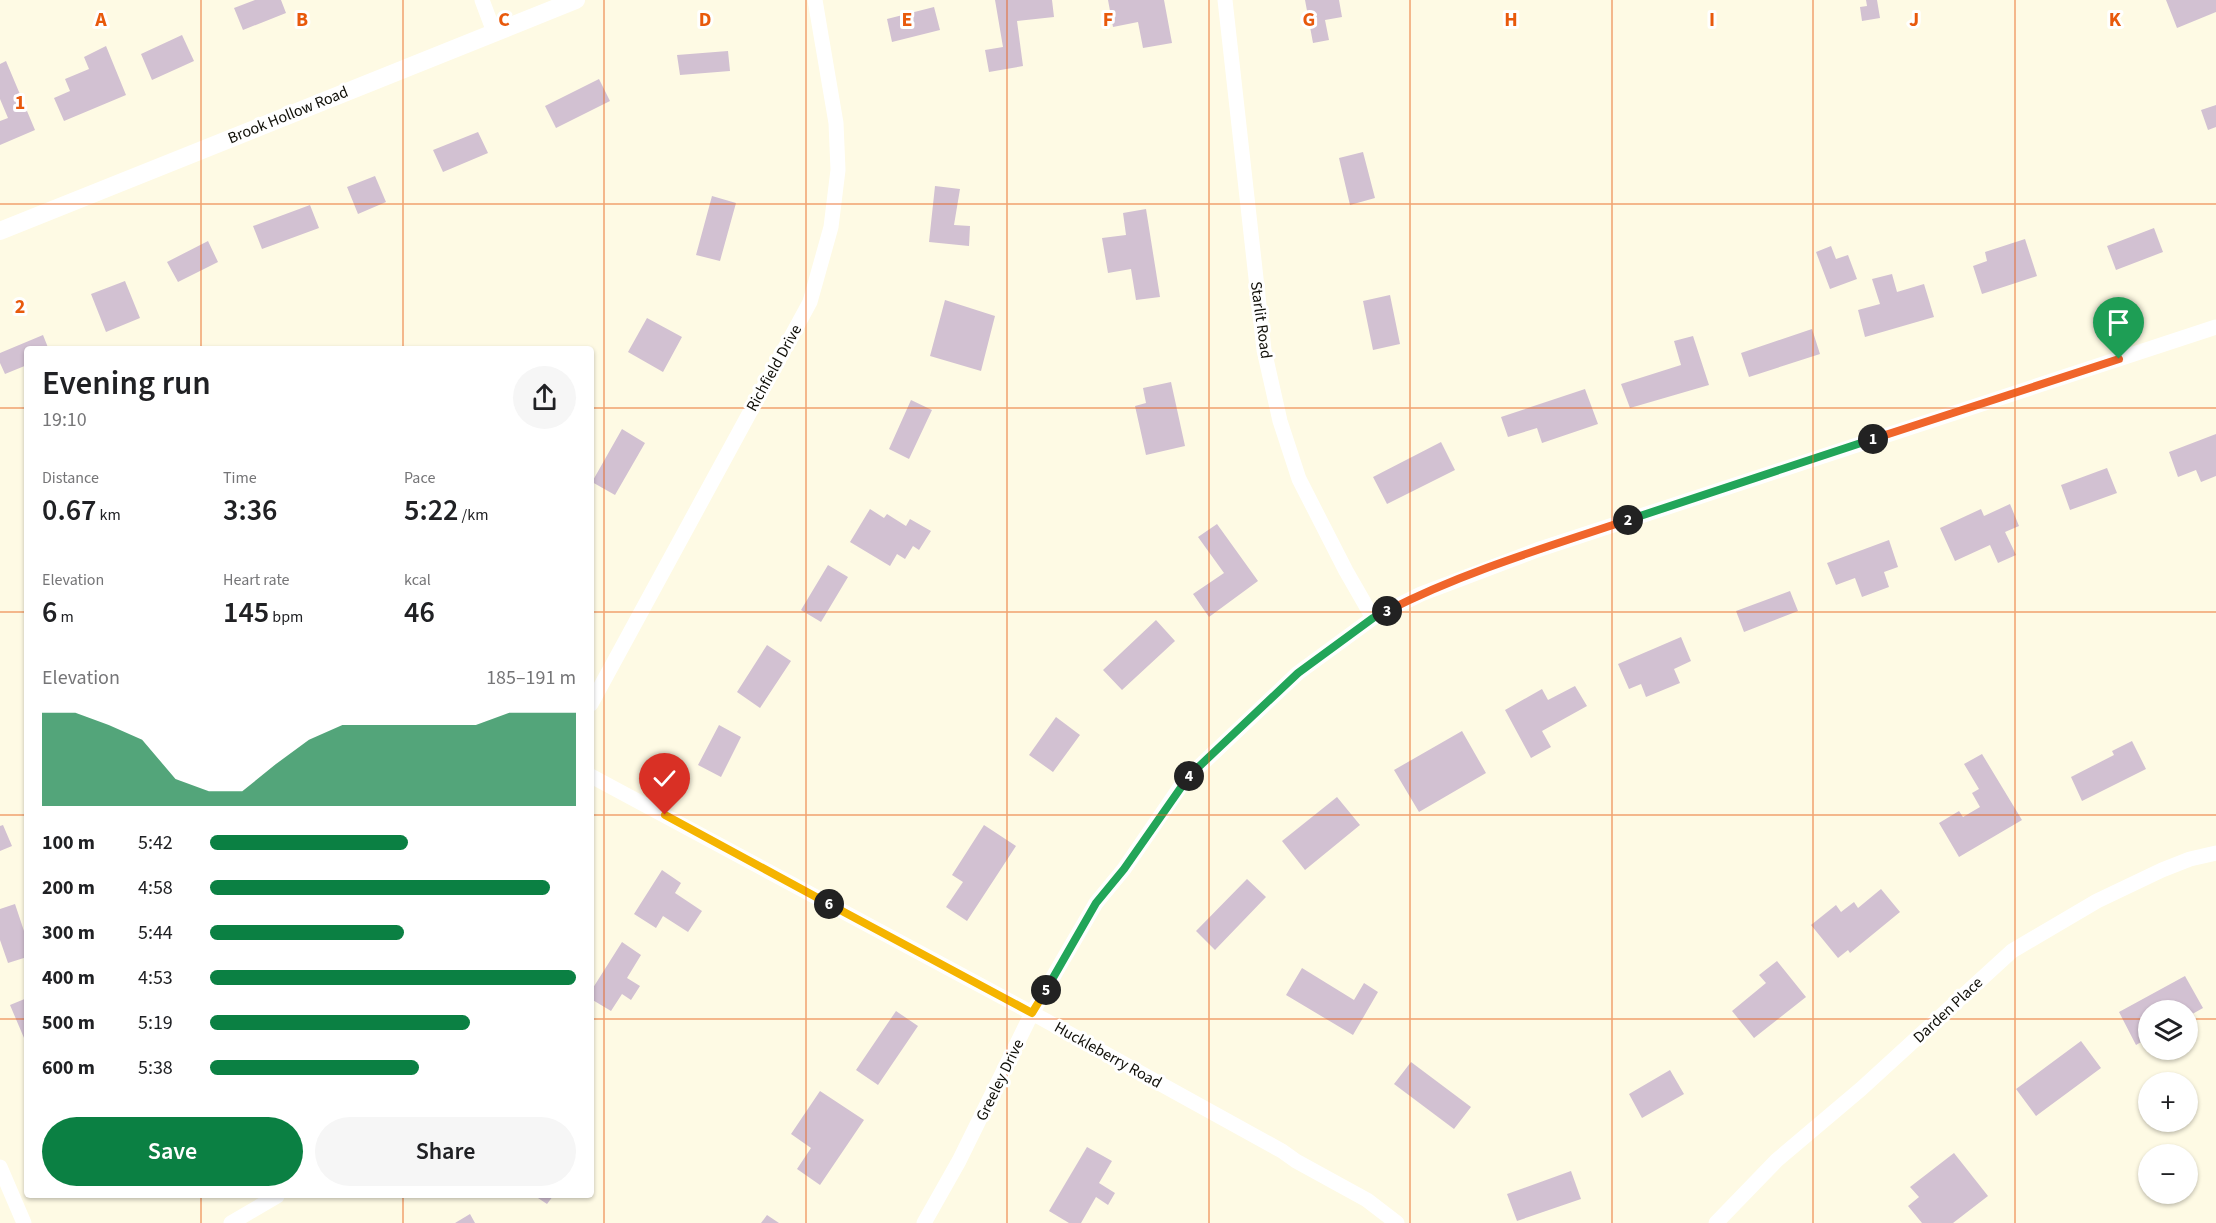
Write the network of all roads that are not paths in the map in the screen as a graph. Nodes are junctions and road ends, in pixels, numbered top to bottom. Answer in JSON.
{"nodes":[{"id":1,"x":482,"y":0,"type":"edge"},
{"id":2,"x":576,"y":0,"type":"edge"},
{"id":3,"x":815,"y":0,"type":"edge"},
{"id":4,"x":1225,"y":0,"type":"edge"},
{"id":5,"x":494,"y":32,"type":"junction"},
{"id":6,"x":0,"y":231,"type":"edge"},
{"id":7,"x":2216,"y":327,"type":"edge"},
{"id":8,"x":1373,"y":618,"type":"junction"},
{"id":9,"x":594,"y":698,"type":"edge"},
{"id":10,"x":594,"y":778,"type":"edge"},
{"id":11,"x":2216,"y":853,"type":"edge"},
{"id":12,"x":1032,"y":1013,"type":"junction"},
{"id":13,"x":0,"y":1167,"type":"edge"},
{"id":14,"x":274,"y":1198,"type":"edge"},
{"id":15,"x":24,"y":1223,"type":"edge"},
{"id":16,"x":231,"y":1223,"type":"edge"},
{"id":17,"x":924,"y":1223,"type":"edge"},
{"id":18,"x":1397,"y":1223,"type":"edge"},
{"id":19,"x":1716,"y":1223,"type":"edge"}],
"edges":[{"from":1,"to":5,"type":"street"},
{"from":2,"to":5,"type":"street","name":"Brook Hollow Road"},
{"from":3,"to":9,"type":"street","name":"Richfield Drive"},
{"from":4,"to":8,"type":"street","name":"Starlit Road"},
{"from":5,"to":6,"type":"street","name":"Brook Hollow Road"},
{"from":7,"to":8,"type":"street","name":"Greeley Drive"},
{"from":8,"to":12,"type":"street","name":"Greeley Drive"},
{"from":10,"to":12,"type":"street","name":"Huckleberry Road"},
{"from":11,"to":19,"type":"street","name":"Darden Place"},
{"from":12,"to":17,"type":"street","name":"Greeley Drive"},
{"from":12,"to":18,"type":"street","name":"Huckleberry Road"},
{"from":13,"to":15,"type":"street"},
{"from":14,"to":16,"type":"street"}]}
